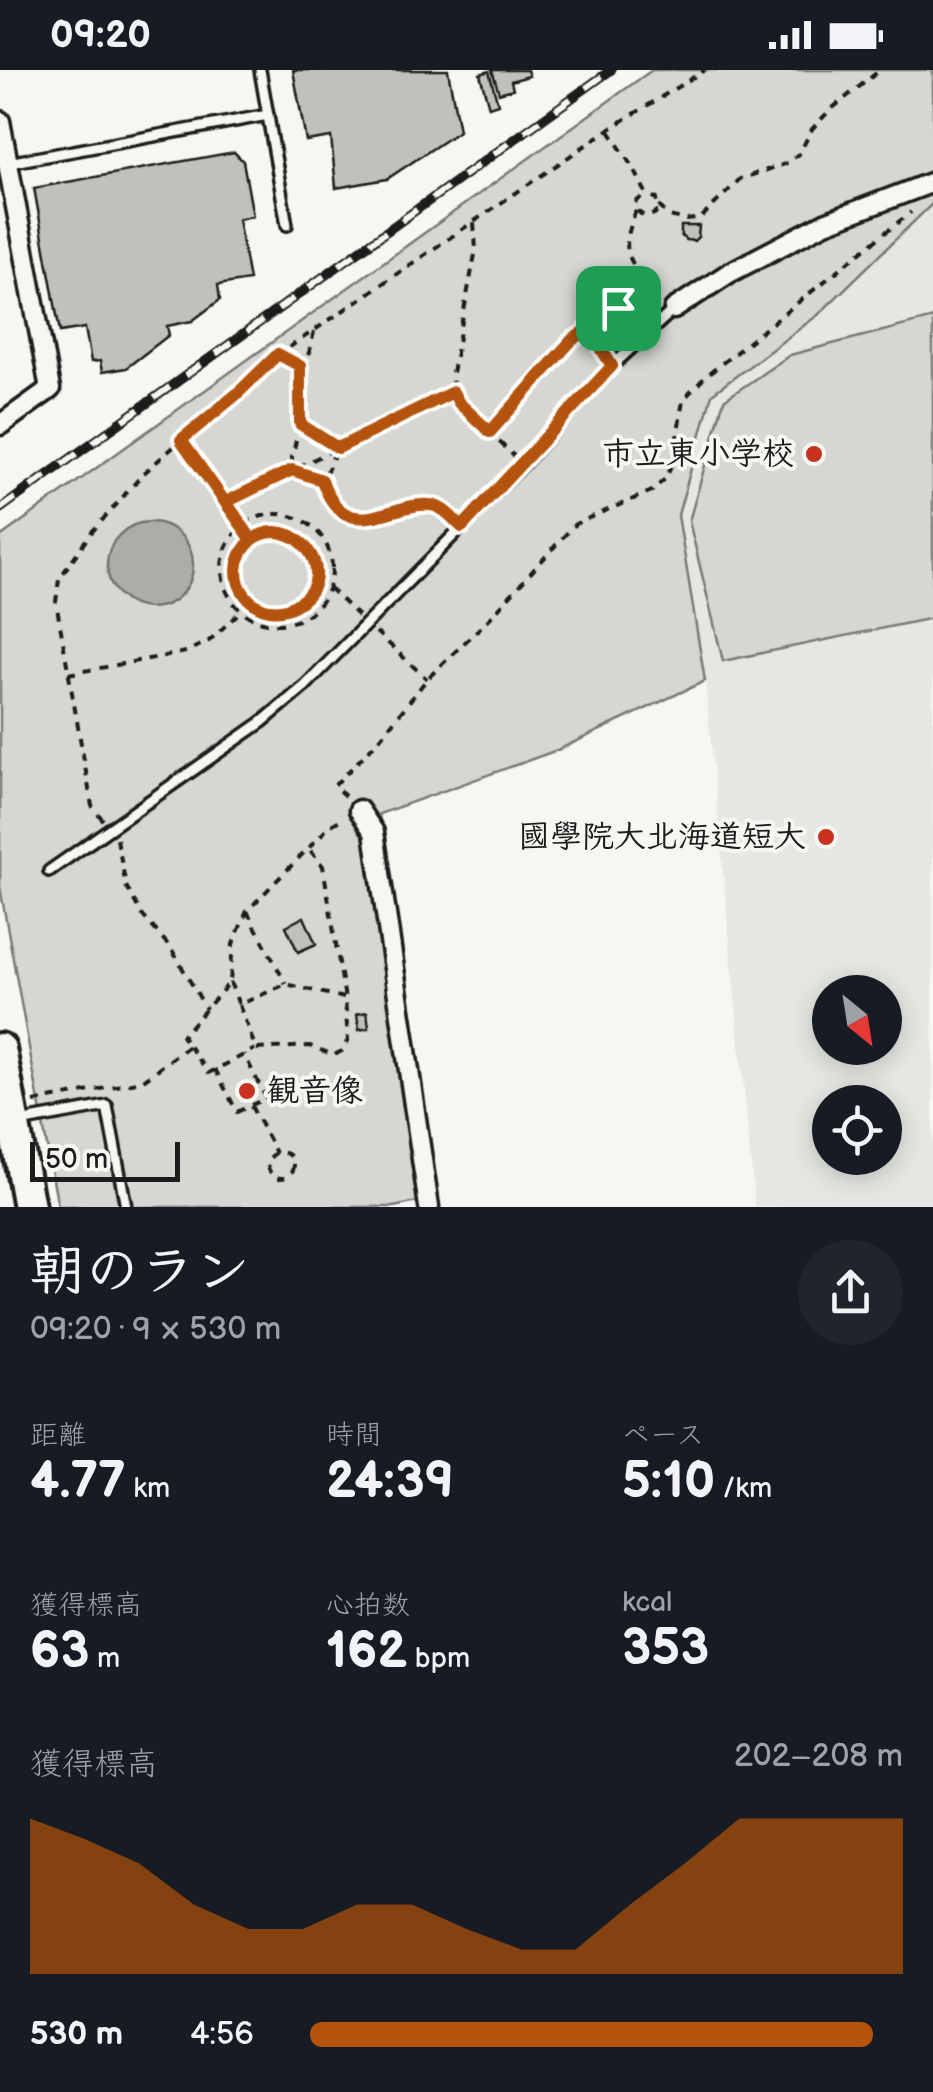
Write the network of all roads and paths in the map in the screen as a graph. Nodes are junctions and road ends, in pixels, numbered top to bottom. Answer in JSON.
{"nodes":[{"id":1,"x":260,"y":70,"type":"edge"},
{"id":2,"x":704,"y":70,"type":"edge"},
{"id":3,"x":877,"y":71,"type":"edge"},
{"id":4,"x":268,"y":115,"type":"junction"},
{"id":5,"x":0,"y":121,"type":"edge"},
{"id":6,"x":608,"y":130,"type":"junction"},
{"id":7,"x":8,"y":163,"type":"junction"},
{"id":8,"x":926,"y":184,"type":"edge"},
{"id":9,"x":646,"y":194,"type":"junction"},
{"id":10,"x":659,"y":206,"type":"junction"},
{"id":11,"x":636,"y":210,"type":"junction"},
{"id":12,"x":474,"y":223,"type":"junction"},
{"id":13,"x":287,"y":225,"type":"dead end"},
{"id":14,"x":618,"y":308,"type":"junction"},
{"id":15,"x":674,"y":310,"type":"joint"},
{"id":16,"x":315,"y":331,"type":"junction"},
{"id":17,"x":278,"y":354,"type":"junction"},
{"id":18,"x":300,"y":366,"type":"junction"},
{"id":19,"x":612,"y":366,"type":"junction"},
{"id":20,"x":453,"y":392,"type":"junction"},
{"id":21,"x":300,"y":424,"type":"junction"},
{"id":22,"x":0,"y":425,"type":"edge"},
{"id":23,"x":490,"y":432,"type":"junction"},
{"id":24,"x":181,"y":440,"type":"junction"},
{"id":25,"x":338,"y":448,"type":"junction"},
{"id":26,"x":523,"y":464,"type":"junction"},
{"id":27,"x":292,"y":470,"type":"junction"},
{"id":28,"x":322,"y":480,"type":"junction"},
{"id":29,"x":226,"y":502,"type":"junction"},
{"id":30,"x":242,"y":526,"type":"junction"},
{"id":31,"x":462,"y":527,"type":"junction"},
{"id":32,"x":252,"y":540,"type":"junction"},
{"id":33,"x":242,"y":610,"type":"junction"},
{"id":34,"x":68,"y":674,"type":"junction"},
{"id":35,"x":360,"y":810,"type":"junction"},
{"id":36,"x":109,"y":828,"type":"junction"},
{"id":37,"x":309,"y":849,"type":"junction"},
{"id":38,"x":49,"y":870,"type":"dead end"},
{"id":39,"x":246,"y":911,"type":"junction"},
{"id":40,"x":230,"y":982,"type":"junction"},
{"id":41,"x":286,"y":984,"type":"junction"},
{"id":42,"x":345,"y":998,"type":"junction"},
{"id":43,"x":239,"y":1005,"type":"junction"},
{"id":44,"x":206,"y":1009,"type":"junction"},
{"id":45,"x":189,"y":1046,"type":"junction"},
{"id":46,"x":256,"y":1049,"type":"junction"},
{"id":47,"x":0,"y":1050,"type":"edge"},
{"id":48,"x":244,"y":1054,"type":"junction"},
{"id":49,"x":214,"y":1069,"type":"junction"},
{"id":50,"x":251,"y":1106,"type":"junction"},
{"id":51,"x":25,"y":1121,"type":"junction"},
{"id":52,"x":276,"y":1152,"type":"junction"},
{"id":53,"x":30,"y":1207,"type":"edge"},
{"id":54,"x":126,"y":1207,"type":"edge"},
{"id":55,"x":429,"y":1207,"type":"edge"}],
"edges":[{"from":1,"to":4,"type":"lane"},
{"from":2,"to":6,"type":"path"},
{"from":3,"to":10,"type":"path"},
{"from":4,"to":7,"type":"lane"},
{"from":4,"to":13,"type":"lane"},
{"from":5,"to":7,"type":"street"},
{"from":6,"to":9,"type":"path"},
{"from":6,"to":12,"type":"path"},
{"from":7,"to":22,"type":"street"},
{"from":8,"to":15,"type":"street"},
{"from":8,"to":35,"type":"path"},
{"from":9,"to":10,"type":"path"},
{"from":9,"to":11,"type":"path"},
{"from":10,"to":11,"type":"path"},
{"from":11,"to":14,"type":"path"},
{"from":12,"to":16,"type":"path"},
{"from":12,"to":20,"type":"path"},
{"from":14,"to":19,"type":"path"},
{"from":14,"to":23,"type":"path"},
{"from":15,"to":19,"type":"lane"},
{"from":16,"to":17,"type":"path"},
{"from":16,"to":18,"type":"path"},
{"from":17,"to":18,"type":"path"},
{"from":17,"to":24,"type":"path"},
{"from":18,"to":21,"type":"path"},
{"from":19,"to":26,"type":"lane"},
{"from":20,"to":23,"type":"path"},
{"from":20,"to":25,"type":"path"},
{"from":21,"to":25,"type":"path"},
{"from":21,"to":27,"type":"path"},
{"from":23,"to":26,"type":"path"},
{"from":24,"to":29,"type":"path"},
{"from":24,"to":34,"type":"path"},
{"from":25,"to":27,"type":"path"},
{"from":25,"to":28,"type":"path"},
{"from":26,"to":31,"type":"lane"},
{"from":27,"to":28,"type":"path"},
{"from":27,"to":29,"type":"path"},
{"from":28,"to":31,"type":"path"},
{"from":29,"to":30,"type":"path"},
{"from":30,"to":32,"type":"path"},
{"from":30,"to":33,"type":"path"},
{"from":30,"to":33,"type":"path"},
{"from":31,"to":36,"type":"lane"},
{"from":32,"to":32,"type":"path"},
{"from":33,"to":34,"type":"path"},
{"from":34,"to":36,"type":"path"},
{"from":35,"to":37,"type":"path"},
{"from":35,"to":55,"type":"street"},
{"from":36,"to":38,"type":"lane"},
{"from":36,"to":44,"type":"path"},
{"from":37,"to":39,"type":"path"},
{"from":37,"to":42,"type":"path"},
{"from":39,"to":40,"type":"path"},
{"from":39,"to":41,"type":"path"},
{"from":40,"to":43,"type":"path"},
{"from":40,"to":44,"type":"path"},
{"from":41,"to":42,"type":"path"},
{"from":41,"to":43,"type":"path"},
{"from":42,"to":46,"type":"path"},
{"from":43,"to":46,"type":"path"},
{"from":44,"to":45,"type":"path"},
{"from":45,"to":49,"type":"path"},
{"from":45,"to":51,"type":"path"},
{"from":46,"to":48,"type":"path"},
{"from":47,"to":51,"type":"highway"},
{"from":48,"to":49,"type":"path"},
{"from":48,"to":50,"type":"path"},
{"from":49,"to":50,"type":"path"},
{"from":50,"to":52,"type":"path"},
{"from":51,"to":53,"type":"highway"},
{"from":51,"to":54,"type":"lane"},
{"from":52,"to":52,"type":"path"}]}
